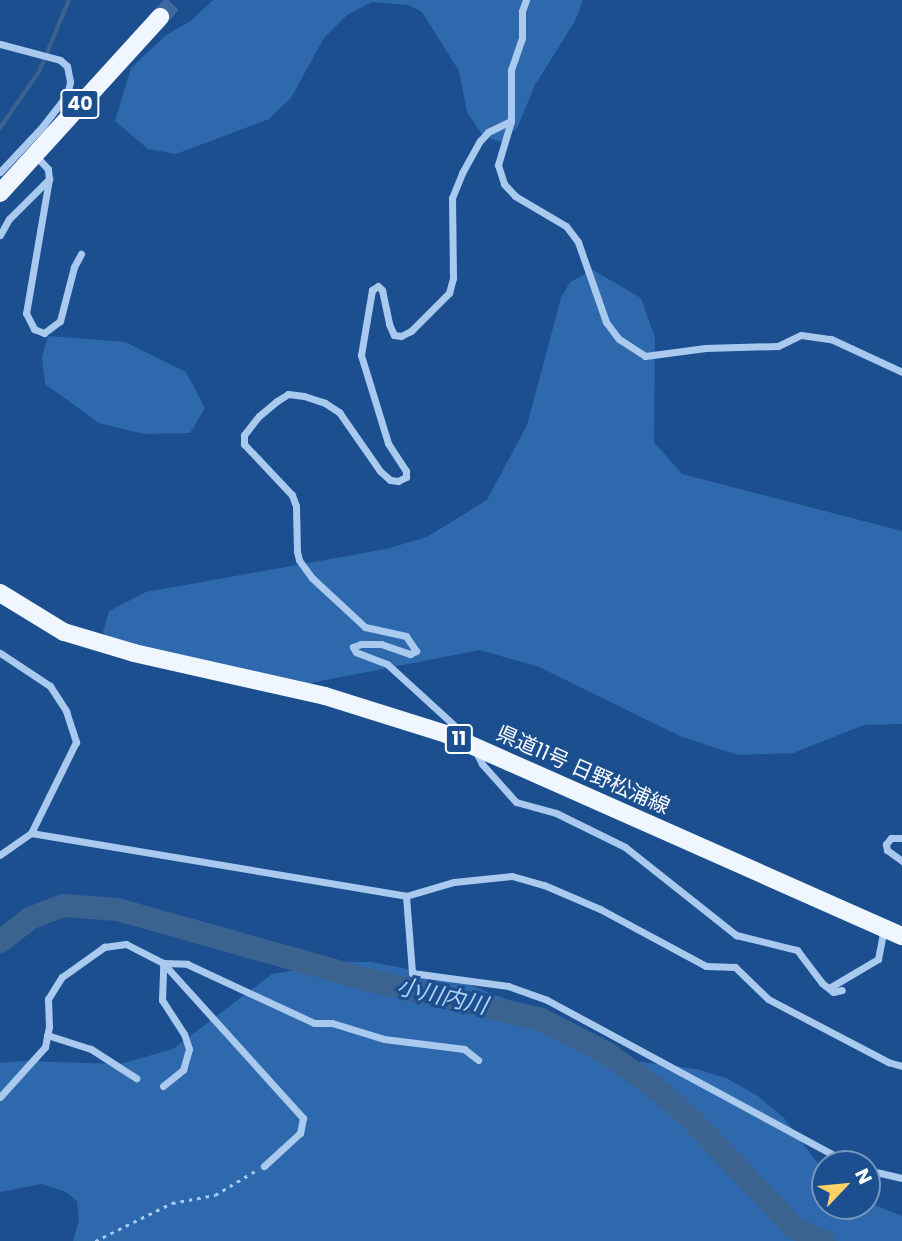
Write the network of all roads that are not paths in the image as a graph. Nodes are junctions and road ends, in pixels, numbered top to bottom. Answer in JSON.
{"nodes":[{"id":1,"x":526,"y":0,"type":"edge"},
{"id":2,"x":160,"y":17,"type":"tunnel mouth"},
{"id":3,"x":0,"y":44,"type":"edge"},
{"id":4,"x":510,"y":121,"type":"junction"},
{"id":5,"x":35,"y":154,"type":"junction"},
{"id":6,"x":0,"y":172,"type":"edge"},
{"id":7,"x":49,"y":179,"type":"junction"},
{"id":8,"x":0,"y":193,"type":"edge"},
{"id":9,"x":0,"y":235,"type":"edge"},
{"id":10,"x":82,"y":254,"type":"dead end"},
{"id":11,"x":902,"y":372,"type":"edge"},
{"id":12,"x":0,"y":593,"type":"edge"},
{"id":13,"x":0,"y":653,"type":"edge"},
{"id":14,"x":473,"y":746,"type":"junction"},
{"id":15,"x":31,"y":833,"type":"junction"},
{"id":16,"x":902,"y":838,"type":"edge"},
{"id":17,"x":0,"y":855,"type":"edge"},
{"id":18,"x":902,"y":861,"type":"edge"},
{"id":19,"x":406,"y":896,"type":"junction"},
{"id":20,"x":885,"y":929,"type":"junction"},
{"id":21,"x":902,"y":936,"type":"edge"},
{"id":22,"x":163,"y":963,"type":"junction"},
{"id":23,"x":829,"y":988,"type":"junction"},
{"id":24,"x":842,"y":990,"type":"dead end"},
{"id":25,"x":47,"y":1035,"type":"junction"},
{"id":26,"x":478,"y":1060,"type":"dead end"},
{"id":27,"x":902,"y":1066,"type":"edge"},
{"id":28,"x":136,"y":1078,"type":"dead end"},
{"id":29,"x":163,"y":1086,"type":"dead end"},
{"id":30,"x":0,"y":1097,"type":"edge"},
{"id":31,"x":824,"y":1150,"type":"edge"},
{"id":32,"x":264,"y":1166,"type":"road end"},
{"id":33,"x":881,"y":1173,"type":"edge"},
{"id":34,"x":902,"y":1178,"type":"edge"}],
"edges":[{"from":1,"to":4,"type":"street"},
{"from":2,"to":5,"type":"main road","number":"40"},
{"from":3,"to":6,"type":"street"},
{"from":4,"to":11,"type":"street"},
{"from":4,"to":14,"type":"street"},
{"from":5,"to":7,"type":"street"},
{"from":5,"to":8,"type":"main road","number":"40"},
{"from":7,"to":9,"type":"street"},
{"from":7,"to":10,"type":"street"},
{"from":12,"to":14,"type":"main road","name":"県道11号 日野松浦線","number":"11"},
{"from":13,"to":15,"type":"street"},
{"from":14,"to":20,"type":"main road","name":"県道11号 日野松浦線","number":"11"},
{"from":14,"to":23,"type":"street"},
{"from":15,"to":17,"type":"street"},
{"from":15,"to":19,"type":"street"},
{"from":16,"to":18,"type":"street"},
{"from":19,"to":27,"type":"street"},
{"from":19,"to":31,"type":"street"},
{"from":20,"to":21,"type":"main road","name":"県道11号 日野松浦線","number":"11"},
{"from":20,"to":23,"type":"street"},
{"from":22,"to":25,"type":"street"},
{"from":22,"to":26,"type":"street"},
{"from":22,"to":29,"type":"street"},
{"from":22,"to":32,"type":"street"},
{"from":23,"to":24,"type":"street"},
{"from":25,"to":28,"type":"street"},
{"from":25,"to":30,"type":"street"},
{"from":33,"to":34,"type":"street"}]}
